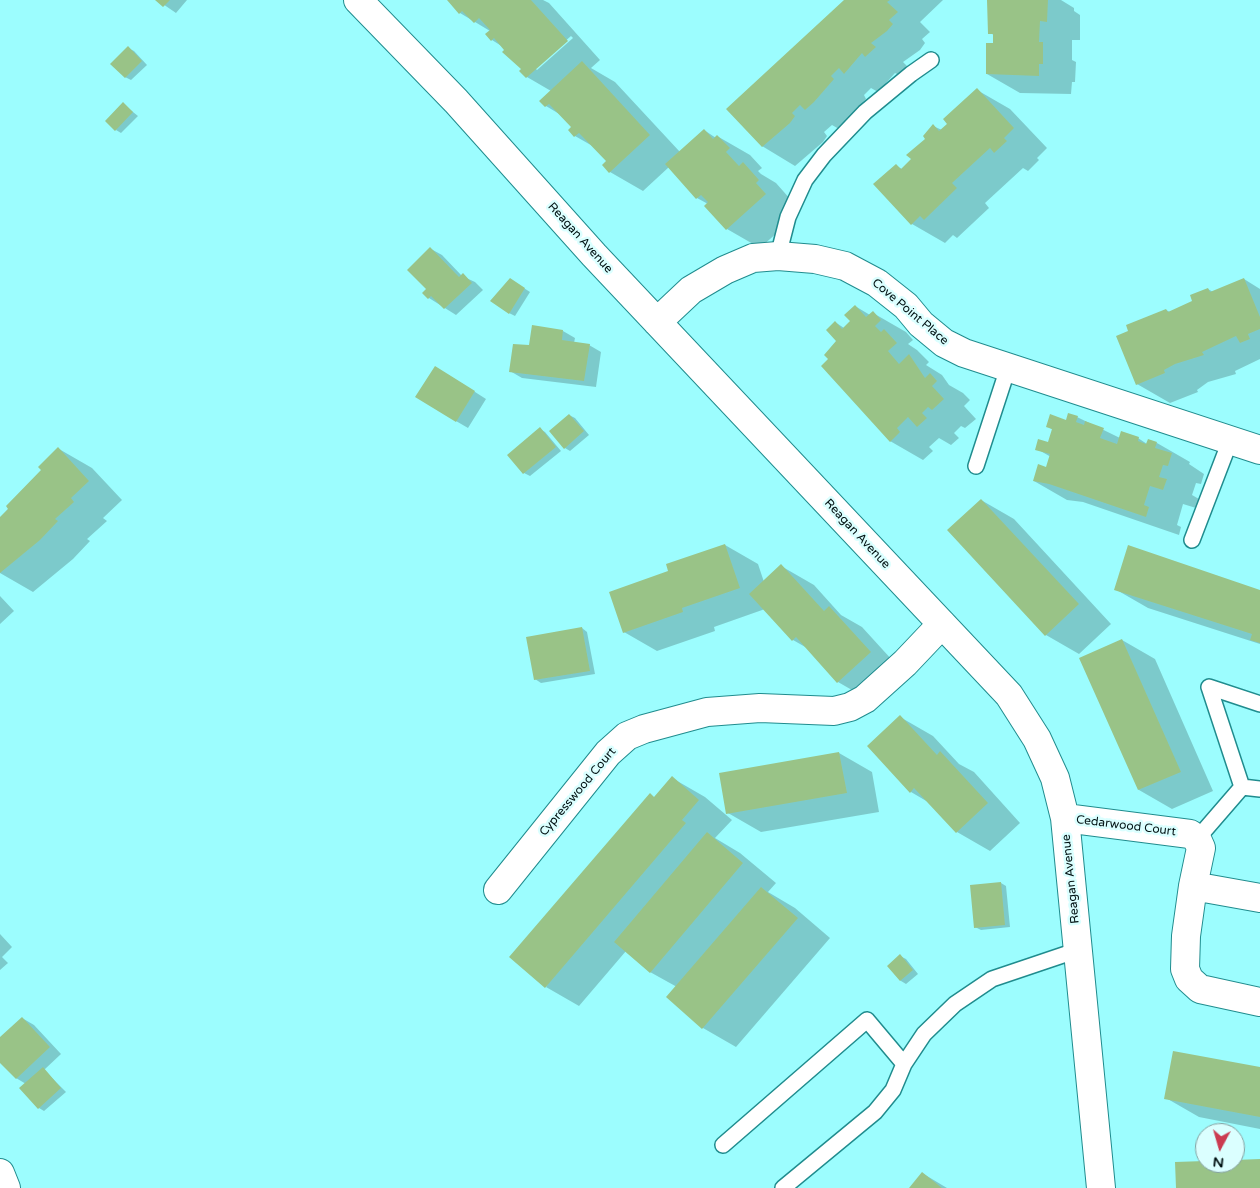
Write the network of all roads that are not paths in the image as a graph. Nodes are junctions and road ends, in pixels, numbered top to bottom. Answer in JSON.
{"nodes":[{"id":1,"x":358,"y":0,"type":"edge"},
{"id":2,"x":931,"y":60,"type":"dead end"},
{"id":3,"x":778,"y":256,"type":"junction"},
{"id":4,"x":657,"y":322,"type":"junction"},
{"id":5,"x":1008,"y":368,"type":"junction"},
{"id":6,"x":1230,"y":441,"type":"junction"},
{"id":7,"x":1260,"y":450,"type":"edge"},
{"id":8,"x":976,"y":466,"type":"dead end"},
{"id":9,"x":1192,"y":540,"type":"dead end"},
{"id":10,"x":942,"y":624,"type":"junction"},
{"id":11,"x":1260,"y":704,"type":"edge"},
{"id":12,"x":1242,"y":787,"type":"junction"},
{"id":13,"x":1260,"y":789,"type":"edge"},
{"id":14,"x":1065,"y":818,"type":"junction"},
{"id":15,"x":1197,"y":839,"type":"junction"},
{"id":16,"x":1192,"y":886,"type":"junction"},
{"id":17,"x":498,"y":890,"type":"dead end"},
{"id":18,"x":1260,"y":898,"type":"edge"},
{"id":19,"x":1078,"y":950,"type":"junction"},
{"id":20,"x":1260,"y":1002,"type":"edge"},
{"id":21,"x":904,"y":1064,"type":"junction"},
{"id":22,"x":723,"y":1145,"type":"dead end"},
{"id":23,"x":0,"y":1173,"type":"edge"},
{"id":24,"x":6,"y":1188,"type":"edge"},
{"id":25,"x":783,"y":1188,"type":"edge"},
{"id":26,"x":1101,"y":1188,"type":"edge"}],
"edges":[{"from":1,"to":4,"type":"street","name":"Reagan Avenue"},
{"from":2,"to":3,"type":"lane"},
{"from":3,"to":4,"type":"street","name":"Cove Point Place"},
{"from":3,"to":5,"type":"street","name":"Cove Point Place"},
{"from":4,"to":10,"type":"street","name":"Reagan Avenue"},
{"from":5,"to":6,"type":"street","name":"Cove Point Place"},
{"from":5,"to":8,"type":"lane"},
{"from":6,"to":7,"type":"street","name":"Cove Point Place"},
{"from":6,"to":9,"type":"lane"},
{"from":10,"to":14,"type":"street","name":"Reagan Avenue"},
{"from":10,"to":17,"type":"street","name":"Cypresswood Court"},
{"from":11,"to":12,"type":"lane"},
{"from":12,"to":13,"type":"lane"},
{"from":12,"to":15,"type":"lane"},
{"from":14,"to":15,"type":"street","name":"Cedarwood Court"},
{"from":14,"to":19,"type":"street","name":"Reagan Avenue"},
{"from":15,"to":16,"type":"street"},
{"from":16,"to":18,"type":"street"},
{"from":16,"to":20,"type":"street"},
{"from":19,"to":21,"type":"lane"},
{"from":19,"to":26,"type":"street","name":"Reagan Avenue"},
{"from":21,"to":22,"type":"lane"},
{"from":21,"to":25,"type":"lane"},
{"from":23,"to":24,"type":"street"}]}
